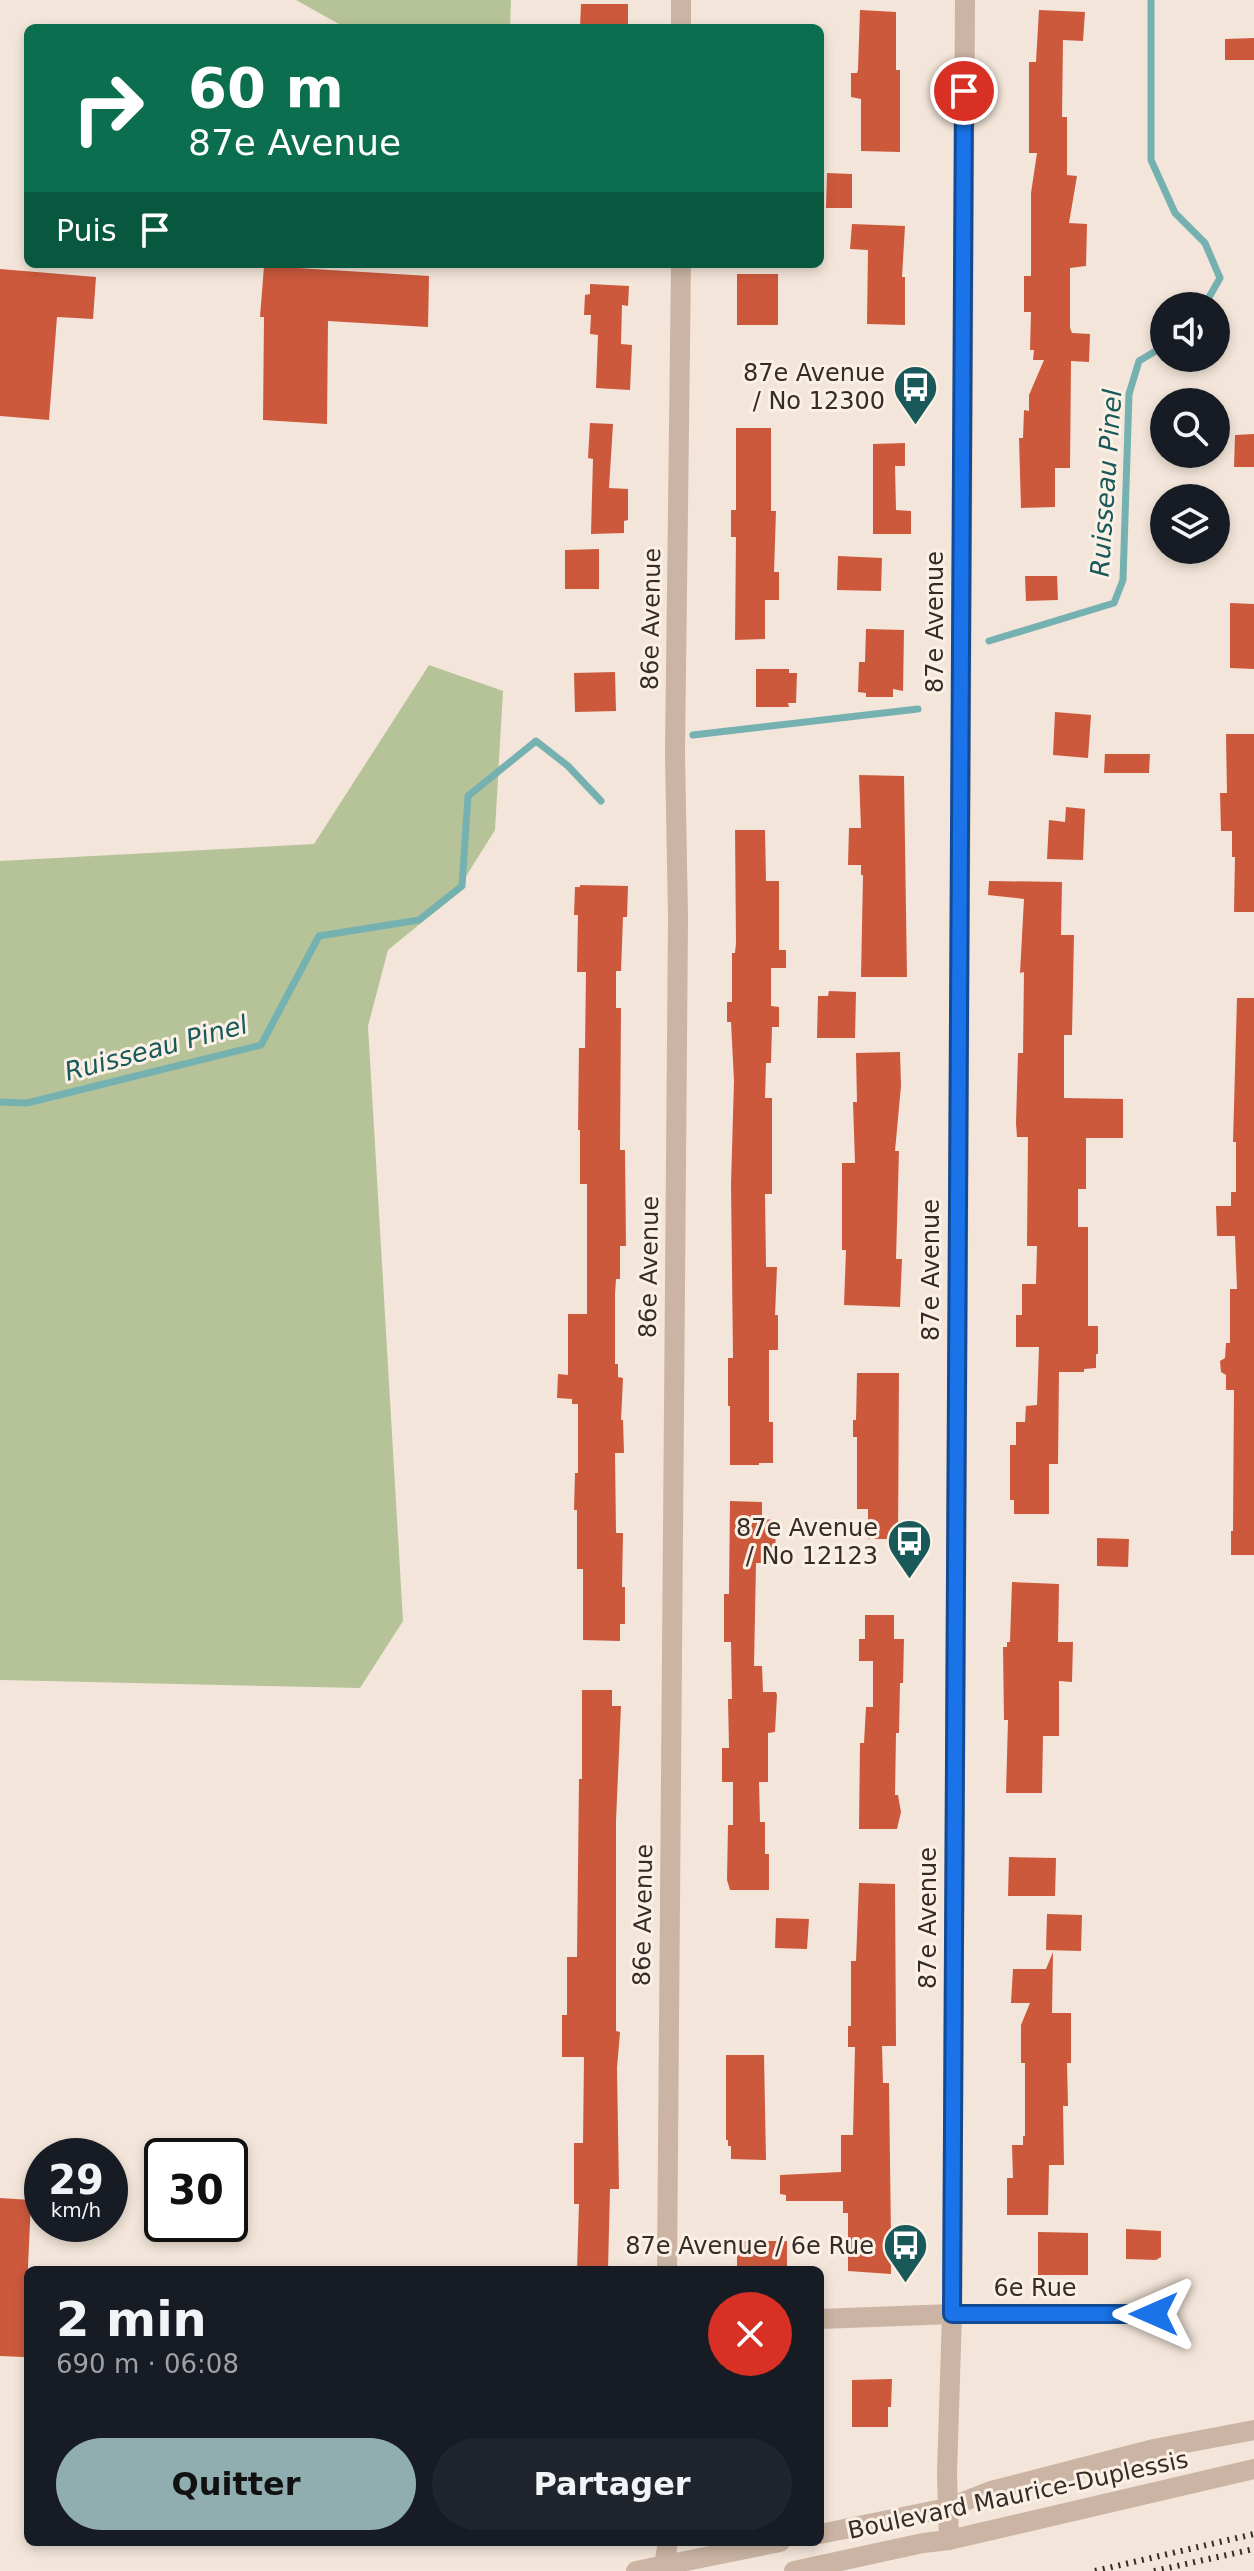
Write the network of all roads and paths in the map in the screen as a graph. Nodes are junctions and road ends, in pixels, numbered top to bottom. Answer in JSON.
{"nodes":[{"id":1,"x":681,"y":0,"type":"edge"},
{"id":2,"x":965,"y":0,"type":"edge"},
{"id":3,"x":681,"y":24,"type":"edge"},
{"id":4,"x":681,"y":268,"type":"edge"},
{"id":5,"x":667,"y":2266,"type":"edge"},
{"id":6,"x":952,"y":2314,"type":"junction"},
{"id":7,"x":1154,"y":2314,"type":"dead end"},
{"id":8,"x":824,"y":2319,"type":"edge"},
{"id":9,"x":1254,"y":2430,"type":"edge"},
{"id":10,"x":1254,"y":2469,"type":"edge"},
{"id":11,"x":947,"y":2508,"type":"junction"},
{"id":12,"x":824,"y":2533,"type":"edge"},
{"id":13,"x":949,"y":2540,"type":"junction"},
{"id":14,"x":667,"y":2546,"type":"edge"},
{"id":15,"x":760,"y":2546,"type":"edge"},
{"id":16,"x":664,"y":2565,"type":"junction"},
{"id":17,"x":636,"y":2571,"type":"edge"},
{"id":18,"x":794,"y":2571,"type":"edge"}],
"edges":[{"from":1,"to":3,"type":"street"},
{"from":2,"to":6,"type":"street","name":"87e Avenue"},
{"from":4,"to":5,"type":"street","name":"86e Avenue"},
{"from":6,"to":7,"type":"street","name":"6e Rue"},
{"from":6,"to":8,"type":"street","name":"6e Rue"},
{"from":6,"to":11,"type":"street","name":"87e Avenue"},
{"from":9,"to":11,"type":"street","name":"Boulevard Maurice-Duplessis"},
{"from":10,"to":13,"type":"street","name":"Boulevard Maurice-Duplessis"},
{"from":11,"to":12,"type":"street","name":"Boulevard Maurice-Duplessis"},
{"from":11,"to":13,"type":"street","name":"87e Avenue"},
{"from":13,"to":18,"type":"street","name":"Boulevard Maurice-Duplessis"},
{"from":14,"to":16,"type":"street"},
{"from":15,"to":16,"type":"street"},
{"from":16,"to":17,"type":"street"}]}
